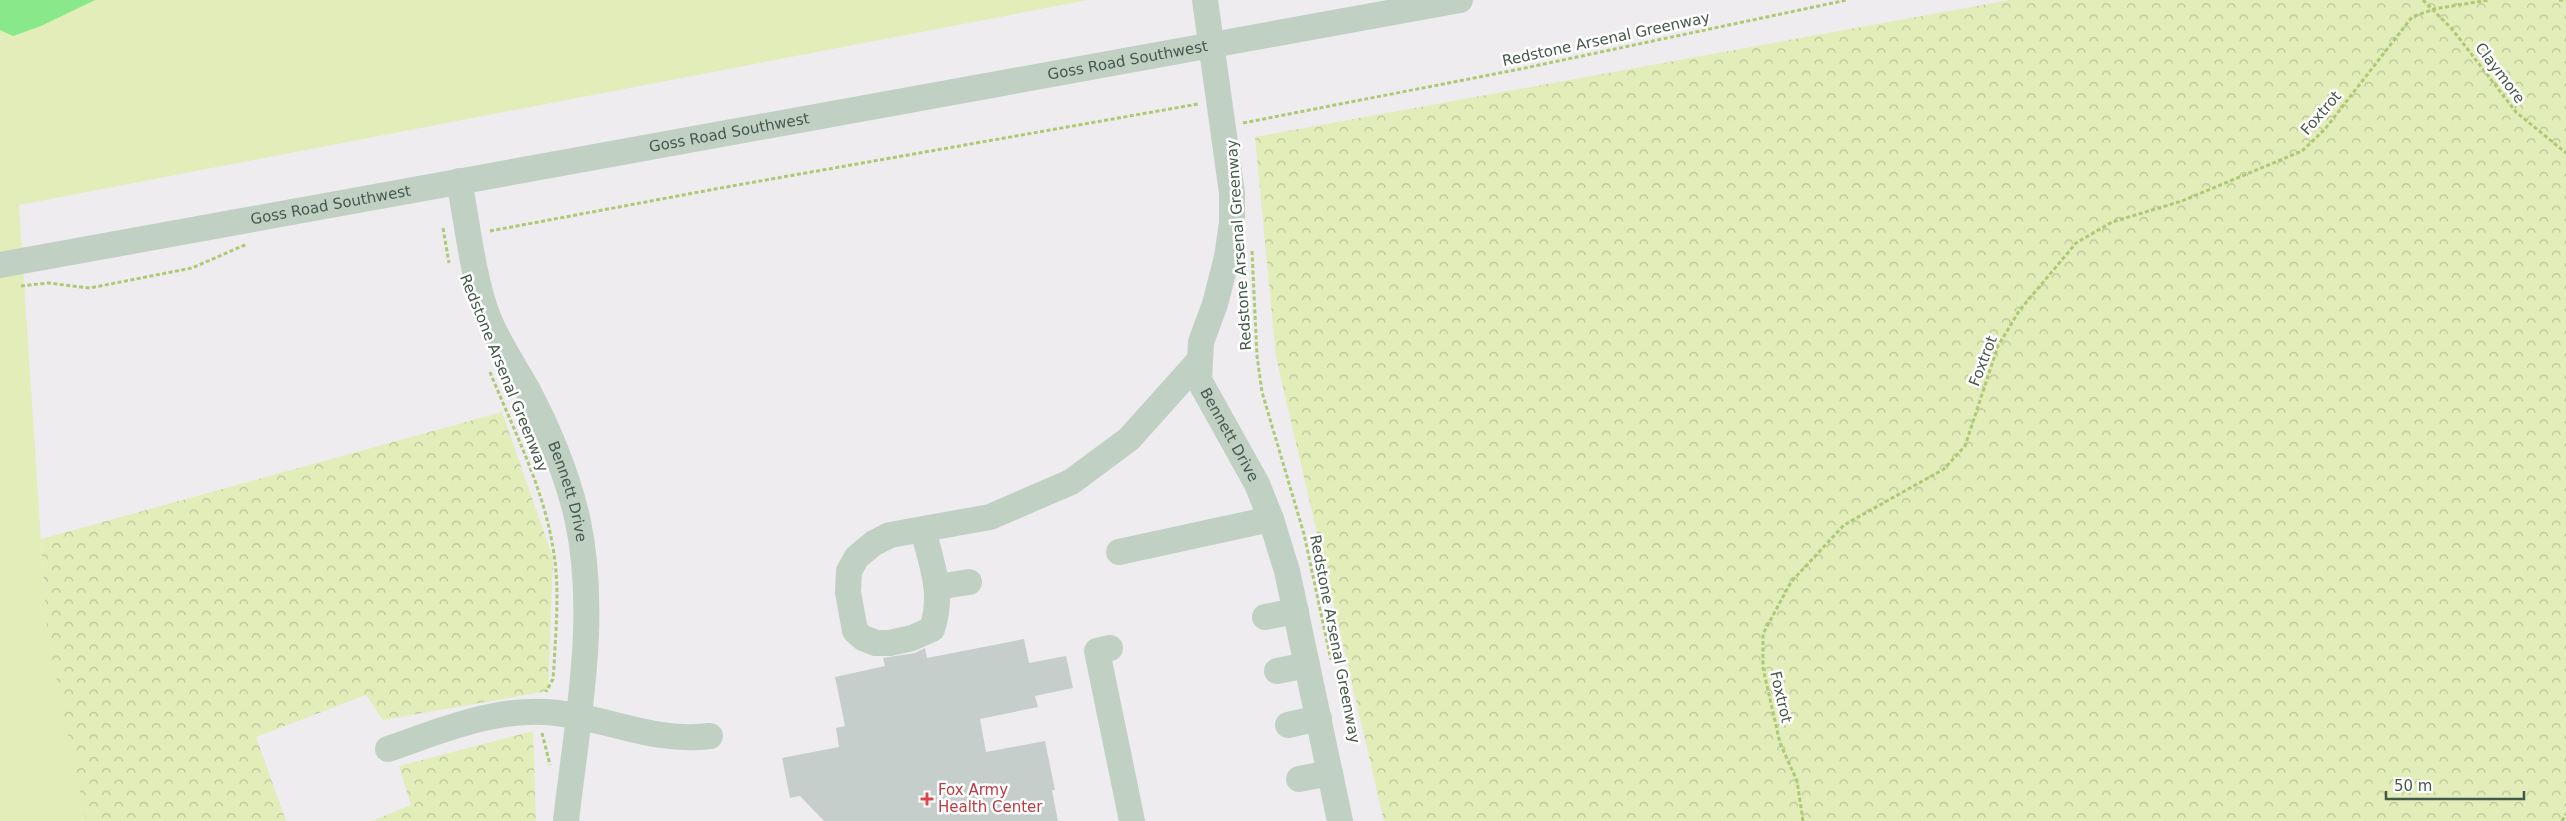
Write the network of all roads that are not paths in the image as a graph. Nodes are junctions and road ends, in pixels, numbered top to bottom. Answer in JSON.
{"nodes":[{"id":1,"x":1205,"y":0,"type":"edge"},
{"id":2,"x":1460,"y":0,"type":"edge"},
{"id":3,"x":1210,"y":44,"type":"junction"},
{"id":4,"x":459,"y":181,"type":"junction"},
{"id":5,"x":0,"y":265,"type":"edge"},
{"id":6,"x":1198,"y":362,"type":"junction"},
{"id":7,"x":1271,"y":519,"type":"junction"},
{"id":8,"x":923,"y":530,"type":"junction"},
{"id":9,"x":1119,"y":552,"type":"dead end"},
{"id":10,"x":969,"y":582,"type":"dead end"},
{"id":11,"x":937,"y":587,"type":"junction"},
{"id":12,"x":1296,"y":611,"type":"junction"},
{"id":13,"x":1265,"y":617,"type":"dead end"},
{"id":14,"x":1110,"y":648,"type":"dead end"},
{"id":15,"x":1320,"y":667,"type":"junction"},
{"id":16,"x":1277,"y":672,"type":"dead end"},
{"id":17,"x":578,"y":716,"type":"junction"},
{"id":18,"x":1319,"y":718,"type":"junction"},
{"id":19,"x":1288,"y":725,"type":"dead end"},
{"id":20,"x":710,"y":736,"type":"dead end"},
{"id":21,"x":388,"y":750,"type":"dead end"},
{"id":22,"x":1330,"y":773,"type":"junction"},
{"id":23,"x":1299,"y":779,"type":"dead end"},
{"id":24,"x":1135,"y":815,"type":"edge"},
{"id":25,"x":566,"y":821,"type":"edge"},
{"id":26,"x":1340,"y":821,"type":"edge"}],
"edges":[{"from":1,"to":3,"type":"street","name":"Bennett Drive"},
{"from":2,"to":3,"type":"street","name":"Goss Road Southwest"},
{"from":3,"to":4,"type":"street","name":"Goss Road Southwest"},
{"from":3,"to":6,"type":"street","name":"Bennett Drive"},
{"from":4,"to":5,"type":"street","name":"Goss Road Southwest"},
{"from":4,"to":17,"type":"street","name":"Bennett Drive"},
{"from":6,"to":7,"type":"street","name":"Bennett Drive"},
{"from":6,"to":8,"type":"street"},
{"from":7,"to":9,"type":"street"},
{"from":7,"to":12,"type":"street","name":"Bennett Drive"},
{"from":8,"to":11,"type":"street"},
{"from":8,"to":11,"type":"street"},
{"from":10,"to":11,"type":"street"},
{"from":12,"to":13,"type":"street"},
{"from":12,"to":15,"type":"street","name":"Bennett Drive"},
{"from":14,"to":24,"type":"street"},
{"from":15,"to":16,"type":"street"},
{"from":15,"to":18,"type":"street","name":"Bennett Drive"},
{"from":17,"to":20,"type":"street"},
{"from":17,"to":21,"type":"street"},
{"from":17,"to":25,"type":"street","name":"Bennett Drive"},
{"from":18,"to":19,"type":"street"},
{"from":18,"to":22,"type":"street","name":"Bennett Drive"},
{"from":22,"to":23,"type":"street"},
{"from":22,"to":26,"type":"street","name":"Bennett Drive"}]}
